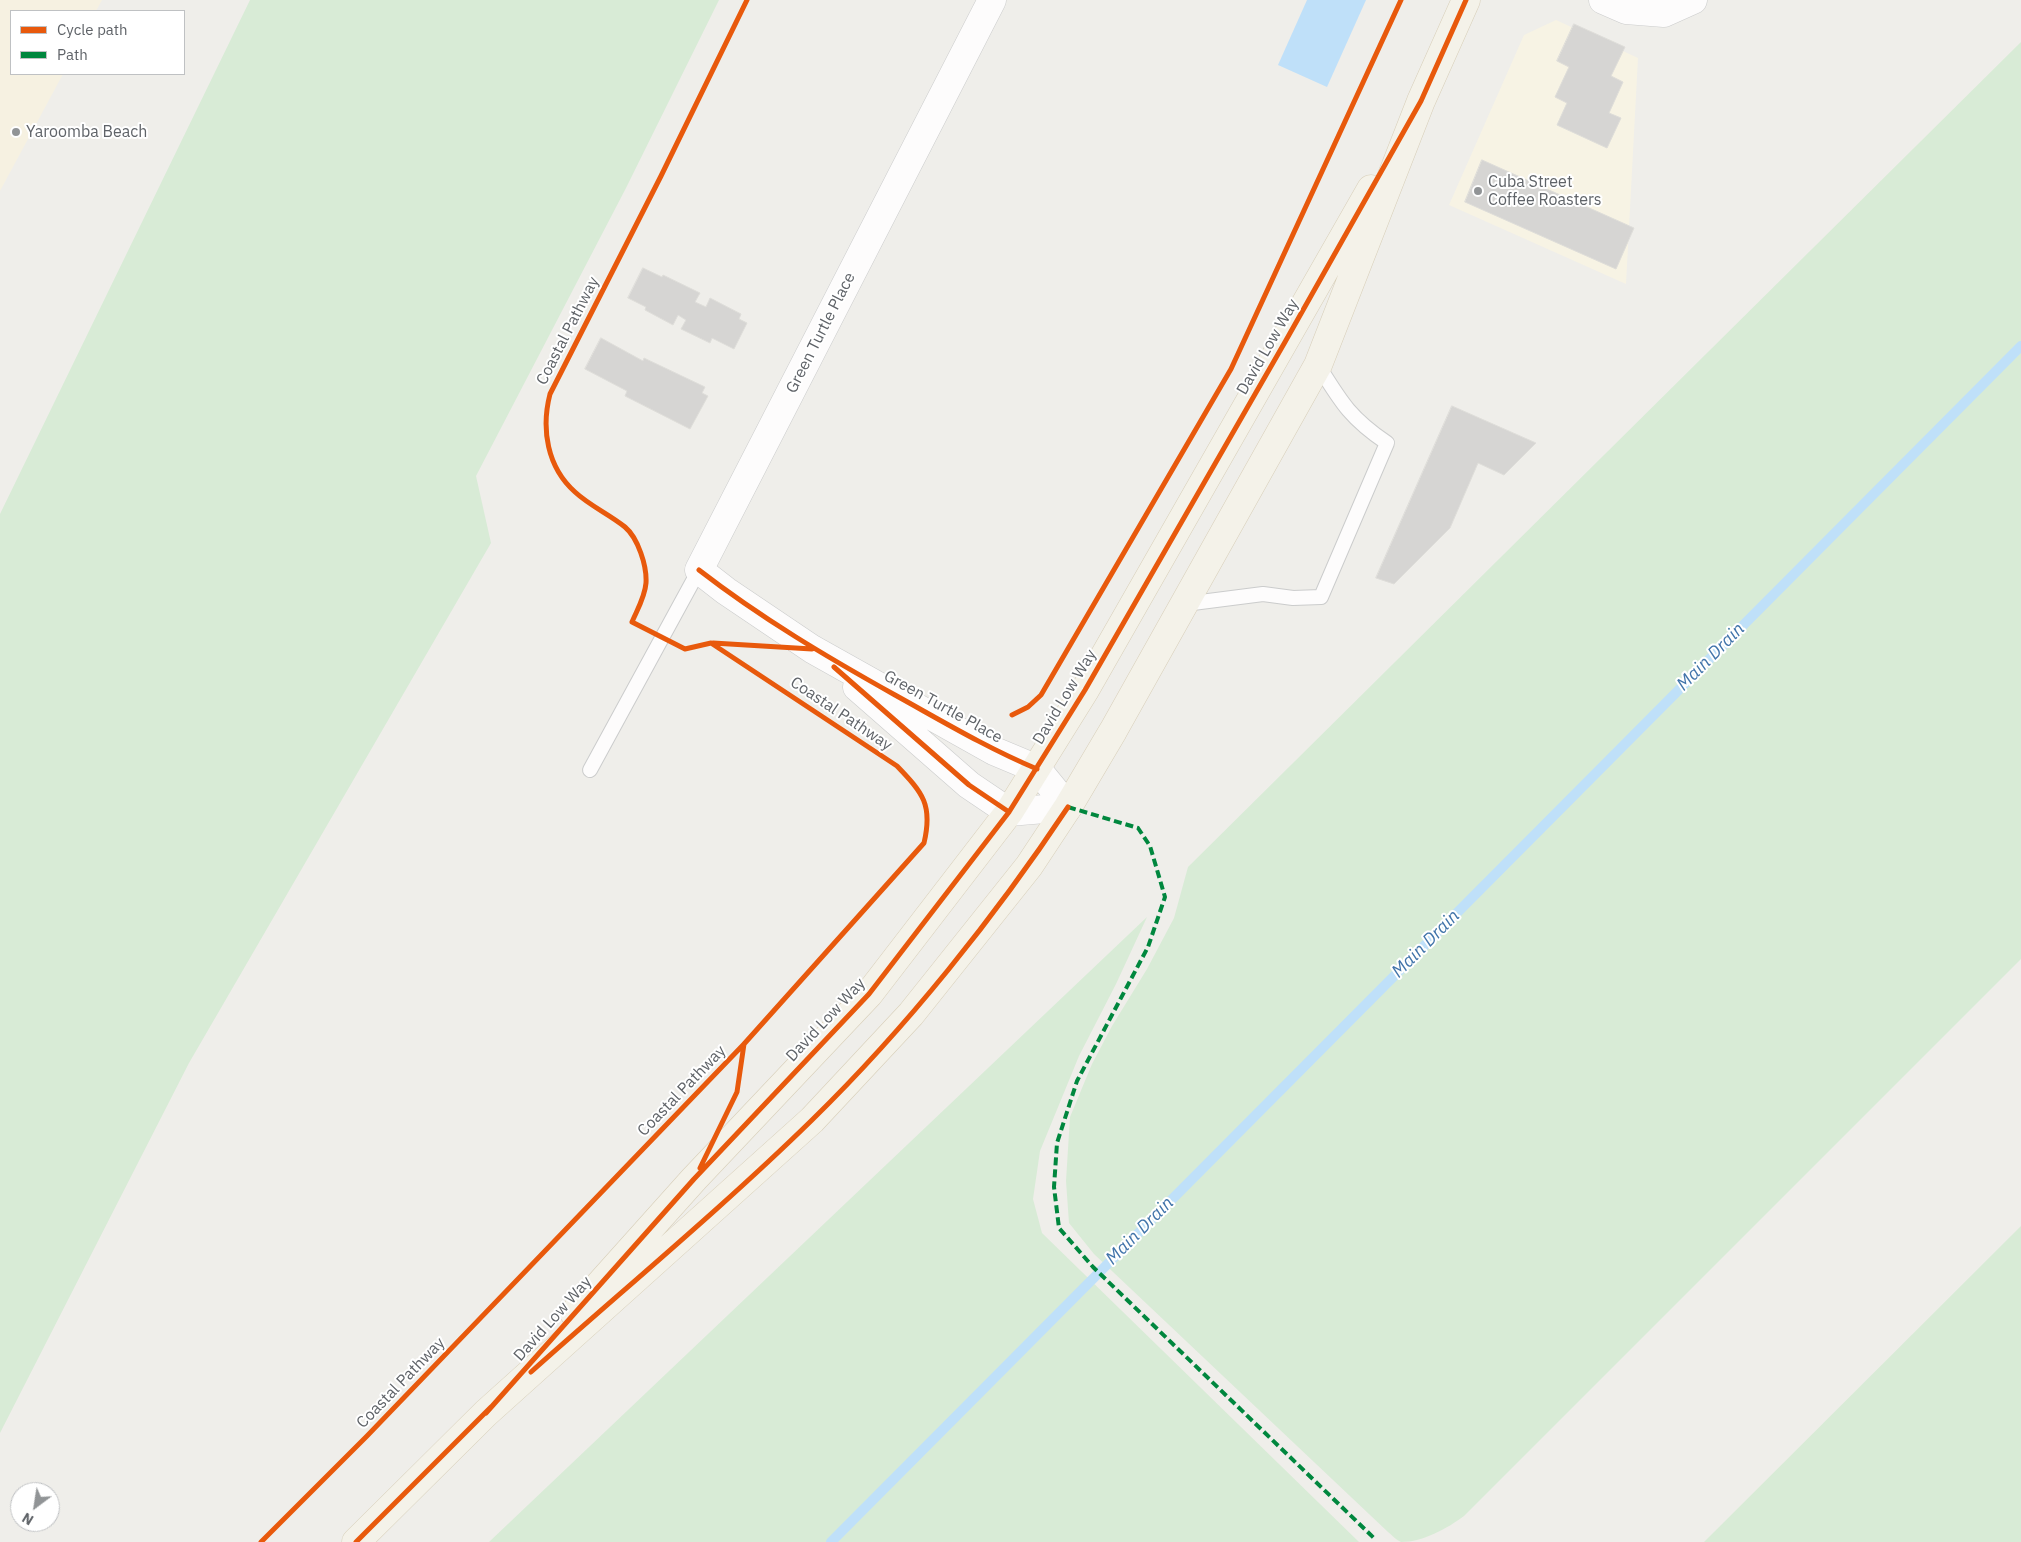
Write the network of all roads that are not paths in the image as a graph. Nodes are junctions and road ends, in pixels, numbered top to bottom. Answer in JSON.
{"nodes":[{"id":1,"x":992,"y":0,"type":"edge"},
{"id":2,"x":1466,"y":0,"type":"edge"},
{"id":3,"x":1603,"y":0,"type":"edge"},
{"id":4,"x":1693,"y":0,"type":"edge"},
{"id":5,"x":1420,"y":101,"type":"junction"},
{"id":6,"x":1318,"y":364,"type":"junction"},
{"id":7,"x":700,"y":570,"type":"junction"},
{"id":8,"x":1186,"y":604,"type":"junction"},
{"id":9,"x":812,"y":649,"type":"junction"},
{"id":10,"x":1037,"y":769,"type":"junction"},
{"id":11,"x":590,"y":770,"type":"dead end"},
{"id":12,"x":1068,"y":807,"type":"junction"},
{"id":13,"x":1009,"y":812,"type":"junction"},
{"id":14,"x":486,"y":1413,"type":"junction"},
{"id":15,"x":356,"y":1542,"type":"edge"}],
"edges":[{"from":1,"to":7,"type":"street","name":"Green Turtle Place"},
{"from":2,"to":5,"type":"main road","name":"David Low Way"},
{"from":3,"to":4,"type":"street"},
{"from":5,"to":6,"type":"main road","name":"David Low Way"},
{"from":5,"to":10,"type":"main road","name":"David Low Way"},
{"from":6,"to":8,"type":"main road","name":"David Low Way"},
{"from":6,"to":8,"type":"lane"},
{"from":7,"to":9,"type":"street","name":"Green Turtle Place"},
{"from":7,"to":11,"type":"lane"},
{"from":8,"to":12,"type":"main road","name":"David Low Way"},
{"from":9,"to":10,"type":"street","name":"Green Turtle Place"},
{"from":9,"to":13,"type":"street","name":"Green Turtle Place"},
{"from":10,"to":12,"type":"street","name":"Green Turtle Place"},
{"from":10,"to":13,"type":"main road","name":"David Low Way"},
{"from":12,"to":13,"type":"street"},
{"from":12,"to":14,"type":"main road","name":"David Low Way"},
{"from":13,"to":14,"type":"main road","name":"David Low Way"},
{"from":14,"to":15,"type":"main road","name":"David Low Way"}]}
